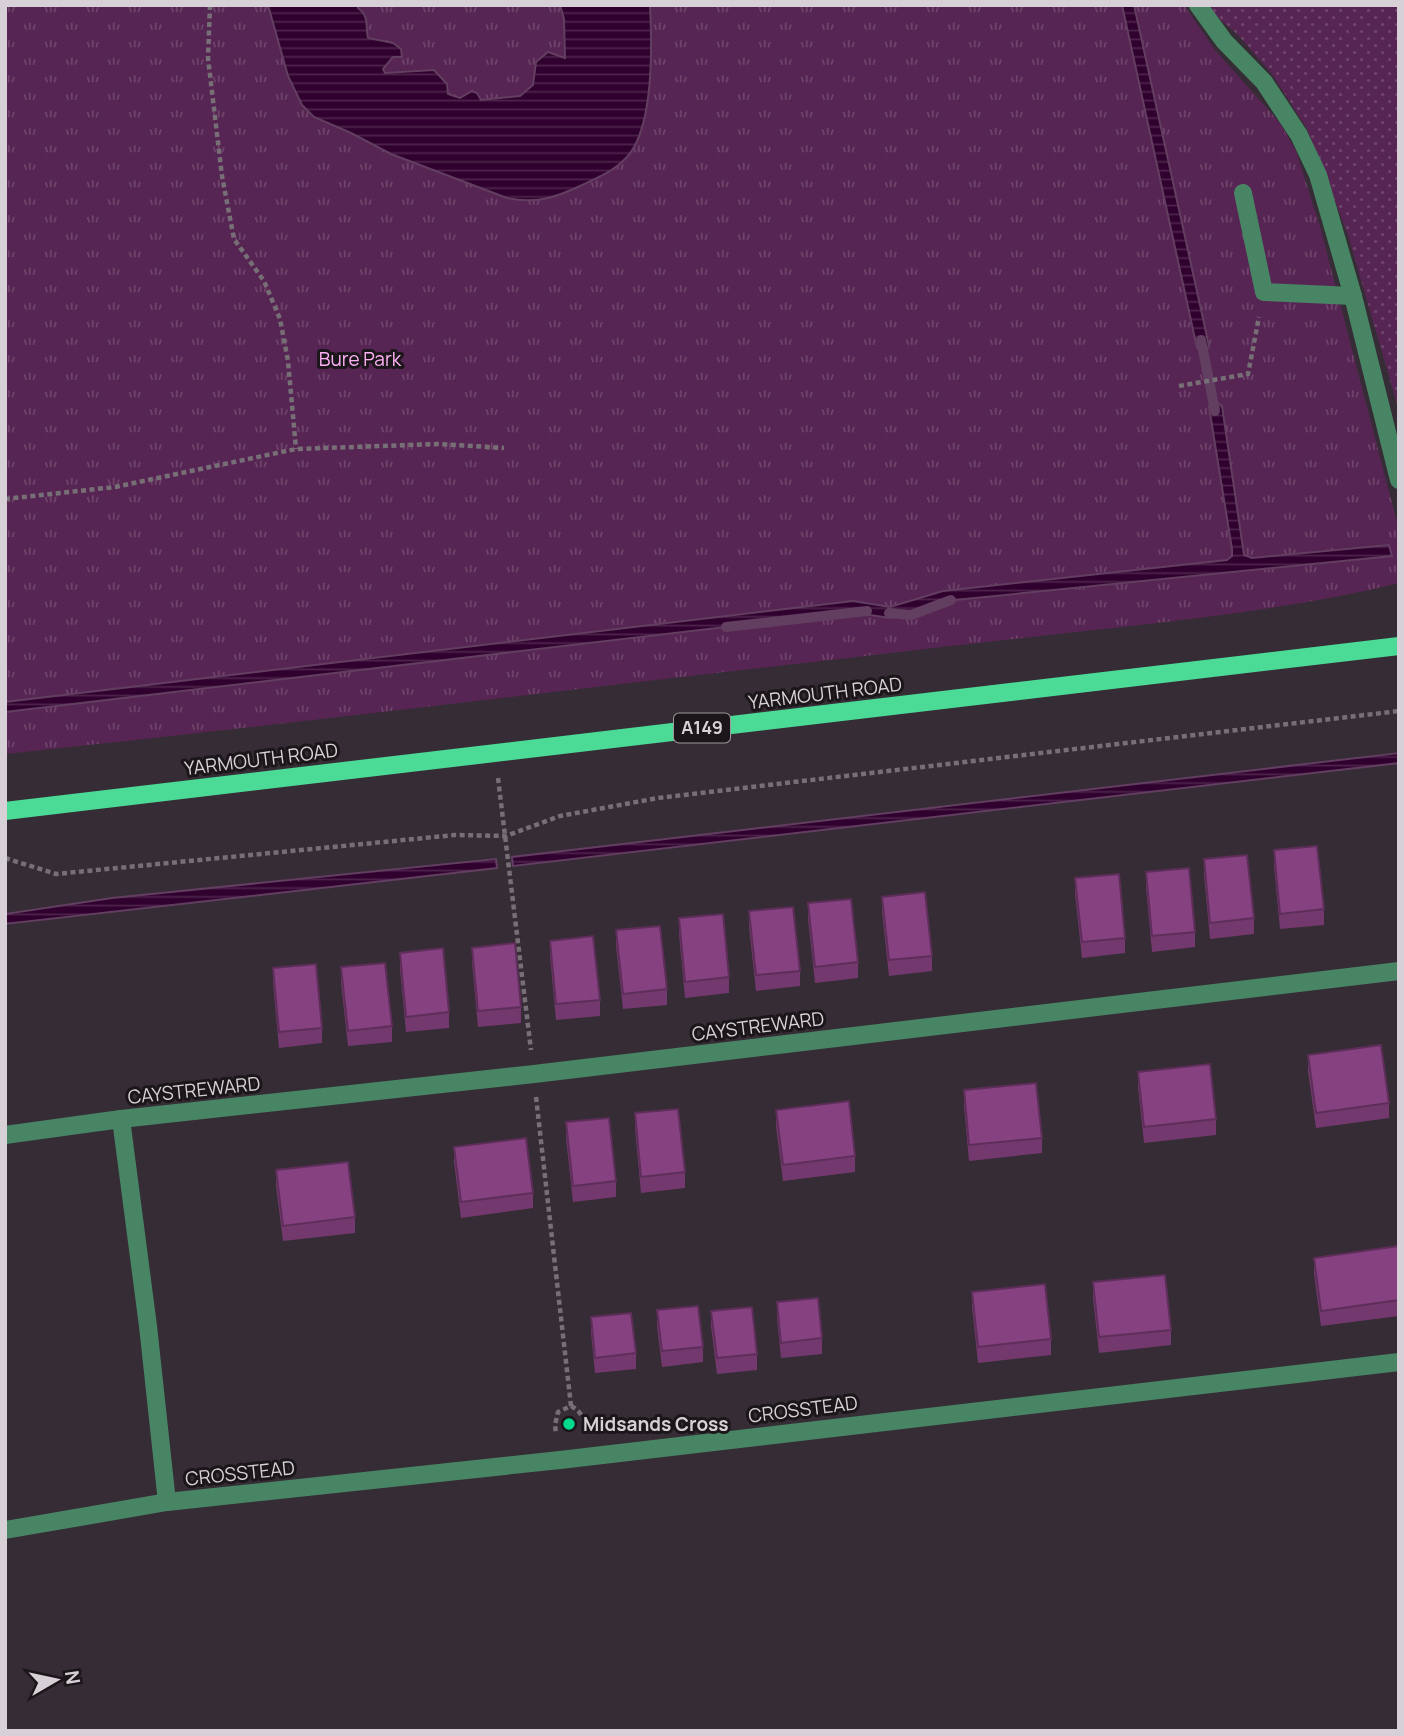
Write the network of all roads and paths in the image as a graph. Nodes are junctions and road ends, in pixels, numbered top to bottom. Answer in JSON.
{"nodes":[{"id":1,"x":210,"y":5,"type":"edge"},
{"id":2,"x":1198,"y":5,"type":"edge"},
{"id":3,"x":1243,"y":193,"type":"dead end"},
{"id":4,"x":1264,"y":292,"type":"junction"},
{"id":5,"x":1353,"y":296,"type":"junction"},
{"id":6,"x":1179,"y":386,"type":"dead end"},
{"id":7,"x":1393,"y":431,"type":"edge"},
{"id":8,"x":504,"y":448,"type":"dead end"},
{"id":9,"x":296,"y":449,"type":"junction"},
{"id":10,"x":1399,"y":480,"type":"edge"},
{"id":11,"x":5,"y":499,"type":"edge"},
{"id":12,"x":1399,"y":646,"type":"edge"},
{"id":13,"x":1399,"y":710,"type":"edge"},
{"id":14,"x":494,"y":752,"type":"junction"},
{"id":15,"x":5,"y":811,"type":"edge"},
{"id":16,"x":506,"y":836,"type":"junction"},
{"id":17,"x":5,"y":858,"type":"edge"},
{"id":18,"x":1399,"y":971,"type":"edge"},
{"id":19,"x":534,"y":1074,"type":"junction"},
{"id":20,"x":121,"y":1119,"type":"junction"},
{"id":21,"x":5,"y":1135,"type":"edge"},
{"id":22,"x":1399,"y":1362,"type":"edge"},
{"id":23,"x":571,"y":1406,"type":"junction"},
{"id":24,"x":587,"y":1455,"type":"junction"},
{"id":25,"x":560,"y":1460,"type":"junction"},
{"id":26,"x":167,"y":1502,"type":"junction"},
{"id":27,"x":5,"y":1530,"type":"edge"}],
"edges":[{"from":1,"to":9,"type":"path"},
{"from":2,"to":5,"type":"street"},
{"from":3,"to":4,"type":"street"},
{"from":4,"to":5,"type":"street"},
{"from":4,"to":6,"type":"path"},
{"from":5,"to":7,"type":"street"},
{"from":7,"to":10,"type":"street"},
{"from":8,"to":9,"type":"path"},
{"from":9,"to":11,"type":"path"},
{"from":12,"to":14,"type":"main road","name":"YARMOUTH ROAD","number":"A149"},
{"from":13,"to":16,"type":"path"},
{"from":14,"to":15,"type":"main road","name":"YARMOUTH ROAD","number":"A149"},
{"from":14,"to":16,"type":"path"},
{"from":16,"to":17,"type":"path"},
{"from":16,"to":19,"type":"path"},
{"from":18,"to":19,"type":"street","name":"CAYSTREWARD"},
{"from":19,"to":20,"type":"street","name":"CAYSTREWARD"},
{"from":19,"to":23,"type":"path"},
{"from":20,"to":21,"type":"street","name":"CAYSTREWARD"},
{"from":20,"to":26,"type":"street","name":"CAYSTREWARD"},
{"from":22,"to":24,"type":"street","name":"CROSSTEAD"},
{"from":23,"to":24,"type":"path"},
{"from":23,"to":25,"type":"path"},
{"from":24,"to":25,"type":"street","name":"CROSSTEAD"},
{"from":25,"to":26,"type":"street","name":"CROSSTEAD"},
{"from":26,"to":27,"type":"street","name":"CROSSTEAD"}]}
